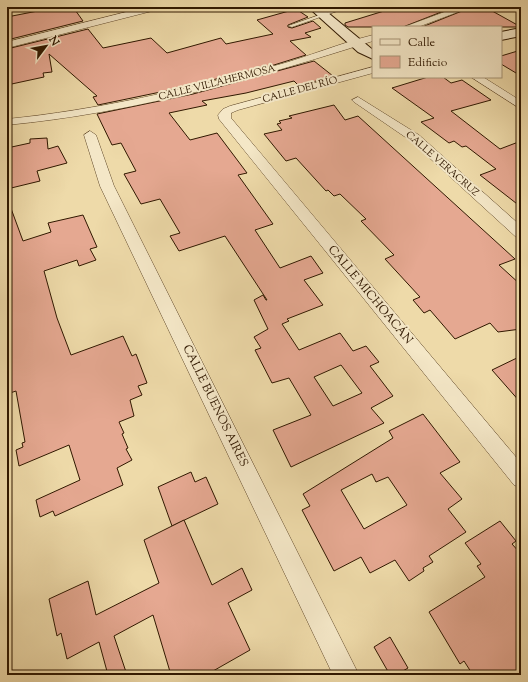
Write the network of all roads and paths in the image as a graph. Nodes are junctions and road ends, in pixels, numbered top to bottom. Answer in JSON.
{"nodes":[{"id":1,"x":157,"y":7,"type":"edge"},
{"id":2,"x":347,"y":7,"type":"edge"},
{"id":3,"x":467,"y":7,"type":"edge"},
{"id":4,"x":319,"y":10,"type":"edge"},
{"id":5,"x":290,"y":26,"type":"dead end"},
{"id":6,"x":412,"y":26,"type":"edge"},
{"id":7,"x":521,"y":32,"type":"edge"},
{"id":8,"x":502,"y":36,"type":"edge"},
{"id":9,"x":372,"y":38,"type":"edge"},
{"id":10,"x":355,"y":43,"type":"junction"},
{"id":11,"x":7,"y":45,"type":"edge"},
{"id":12,"x":372,"y":54,"type":"edge"},
{"id":13,"x":372,"y":70,"type":"edge"},
{"id":14,"x":478,"y":78,"type":"edge"},
{"id":15,"x":358,"y":100,"type":"dead end"},
{"id":16,"x":521,"y":106,"type":"edge"},
{"id":17,"x":227,"y":111,"type":"joint"},
{"id":18,"x":7,"y":122,"type":"edge"},
{"id":19,"x":90,"y":135,"type":"dead end"},
{"id":20,"x":521,"y":234,"type":"edge"},
{"id":21,"x":521,"y":478,"type":"edge"},
{"id":22,"x":346,"y":675,"type":"edge"}],
"edges":[{"from":1,"to":11,"type":"street"},
{"from":2,"to":4,"type":"lane"},
{"from":3,"to":6,"type":"street"},
{"from":4,"to":5,"type":"lane"},
{"from":4,"to":10,"type":"street"},
{"from":7,"to":8,"type":"street"},
{"from":9,"to":10,"type":"street","name":"CALLE VILLAHERMOSA"},
{"from":10,"to":12,"type":"street"},
{"from":10,"to":18,"type":"street","name":"CALLE VILLAHERMOSA"},
{"from":13,"to":17,"type":"street","name":"CALLE DEL RÍO"},
{"from":14,"to":16,"type":"street"},
{"from":15,"to":20,"type":"street","name":"CALLE VERACRUZ"},
{"from":17,"to":21,"type":"street","name":"CALLE MICHOACÁN"},
{"from":19,"to":22,"type":"street","name":"CALLE BUENOS AIRES"}]}
